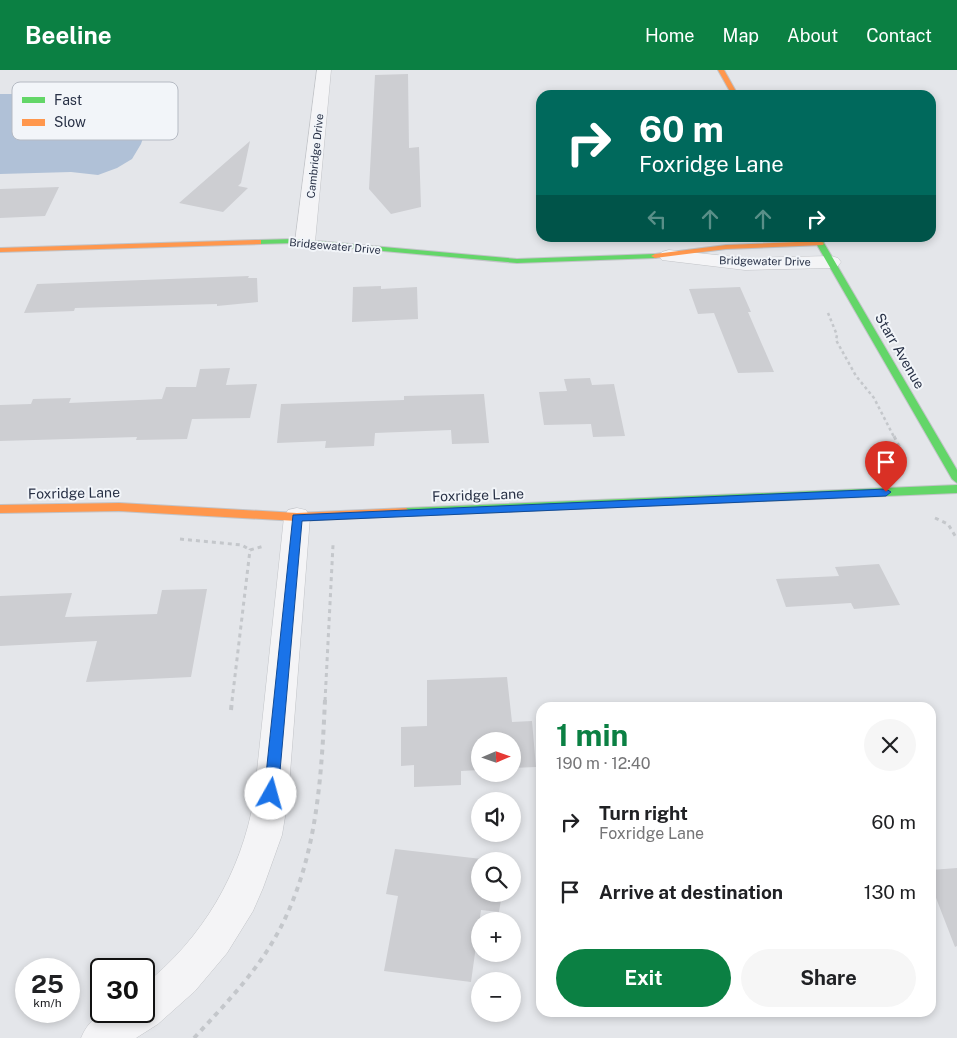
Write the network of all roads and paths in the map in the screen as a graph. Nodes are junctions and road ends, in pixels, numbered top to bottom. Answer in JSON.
{"nodes":[{"id":1,"x":324,"y":70,"type":"edge"},
{"id":2,"x":721,"y":70,"type":"edge"},
{"id":3,"x":732,"y":90,"type":"edge"},
{"id":4,"x":305,"y":242,"type":"junction"},
{"id":5,"x":792,"y":242,"type":"edge"},
{"id":6,"x":819,"y":242,"type":"edge"},
{"id":7,"x":0,"y":250,"type":"edge"},
{"id":8,"x":669,"y":256,"type":"junction"},
{"id":9,"x":830,"y":262,"type":"junction"},
{"id":10,"x":827,"y":307,"type":"dead end"},
{"id":11,"x":898,"y":466,"type":"dead end"},
{"id":12,"x":957,"y":479,"type":"edge"},
{"id":13,"x":957,"y":489,"type":"edge"},
{"id":14,"x":0,"y":509,"type":"edge"},
{"id":15,"x":297,"y":517,"type":"junction"},
{"id":16,"x":171,"y":538,"type":"dead end"},
{"id":17,"x":250,"y":550,"type":"dead end"},
{"id":18,"x":251,"y":556,"type":"dead end"},
{"id":19,"x":231,"y":710,"type":"dead end"},
{"id":20,"x":155,"y":999,"type":"edge"},
{"id":21,"x":124,"y":1023,"type":"edge"},
{"id":22,"x":101,"y":1038,"type":"edge"}],
"edges":[{"from":1,"to":4,"type":"street","name":"Cambridge Drive"},
{"from":2,"to":3,"type":"street"},
{"from":4,"to":7,"type":"street","name":"Bridgewater Drive"},
{"from":4,"to":8,"type":"street","name":"Bridgewater Drive"},
{"from":5,"to":8,"type":"street","name":"Bridgewater Drive"},
{"from":6,"to":9,"type":"street","name":"Starr Avenue"},
{"from":8,"to":9,"type":"street","name":"Bridgewater Drive"},
{"from":9,"to":12,"type":"street","name":"Starr Avenue"},
{"from":10,"to":11,"type":"path"},
{"from":13,"to":15,"type":"street","name":"Foxridge Lane"},
{"from":14,"to":15,"type":"street","name":"Foxridge Lane"},
{"from":15,"to":20,"type":"street"},
{"from":16,"to":17,"type":"path"},
{"from":18,"to":19,"type":"path"},
{"from":21,"to":22,"type":"street"}]}
